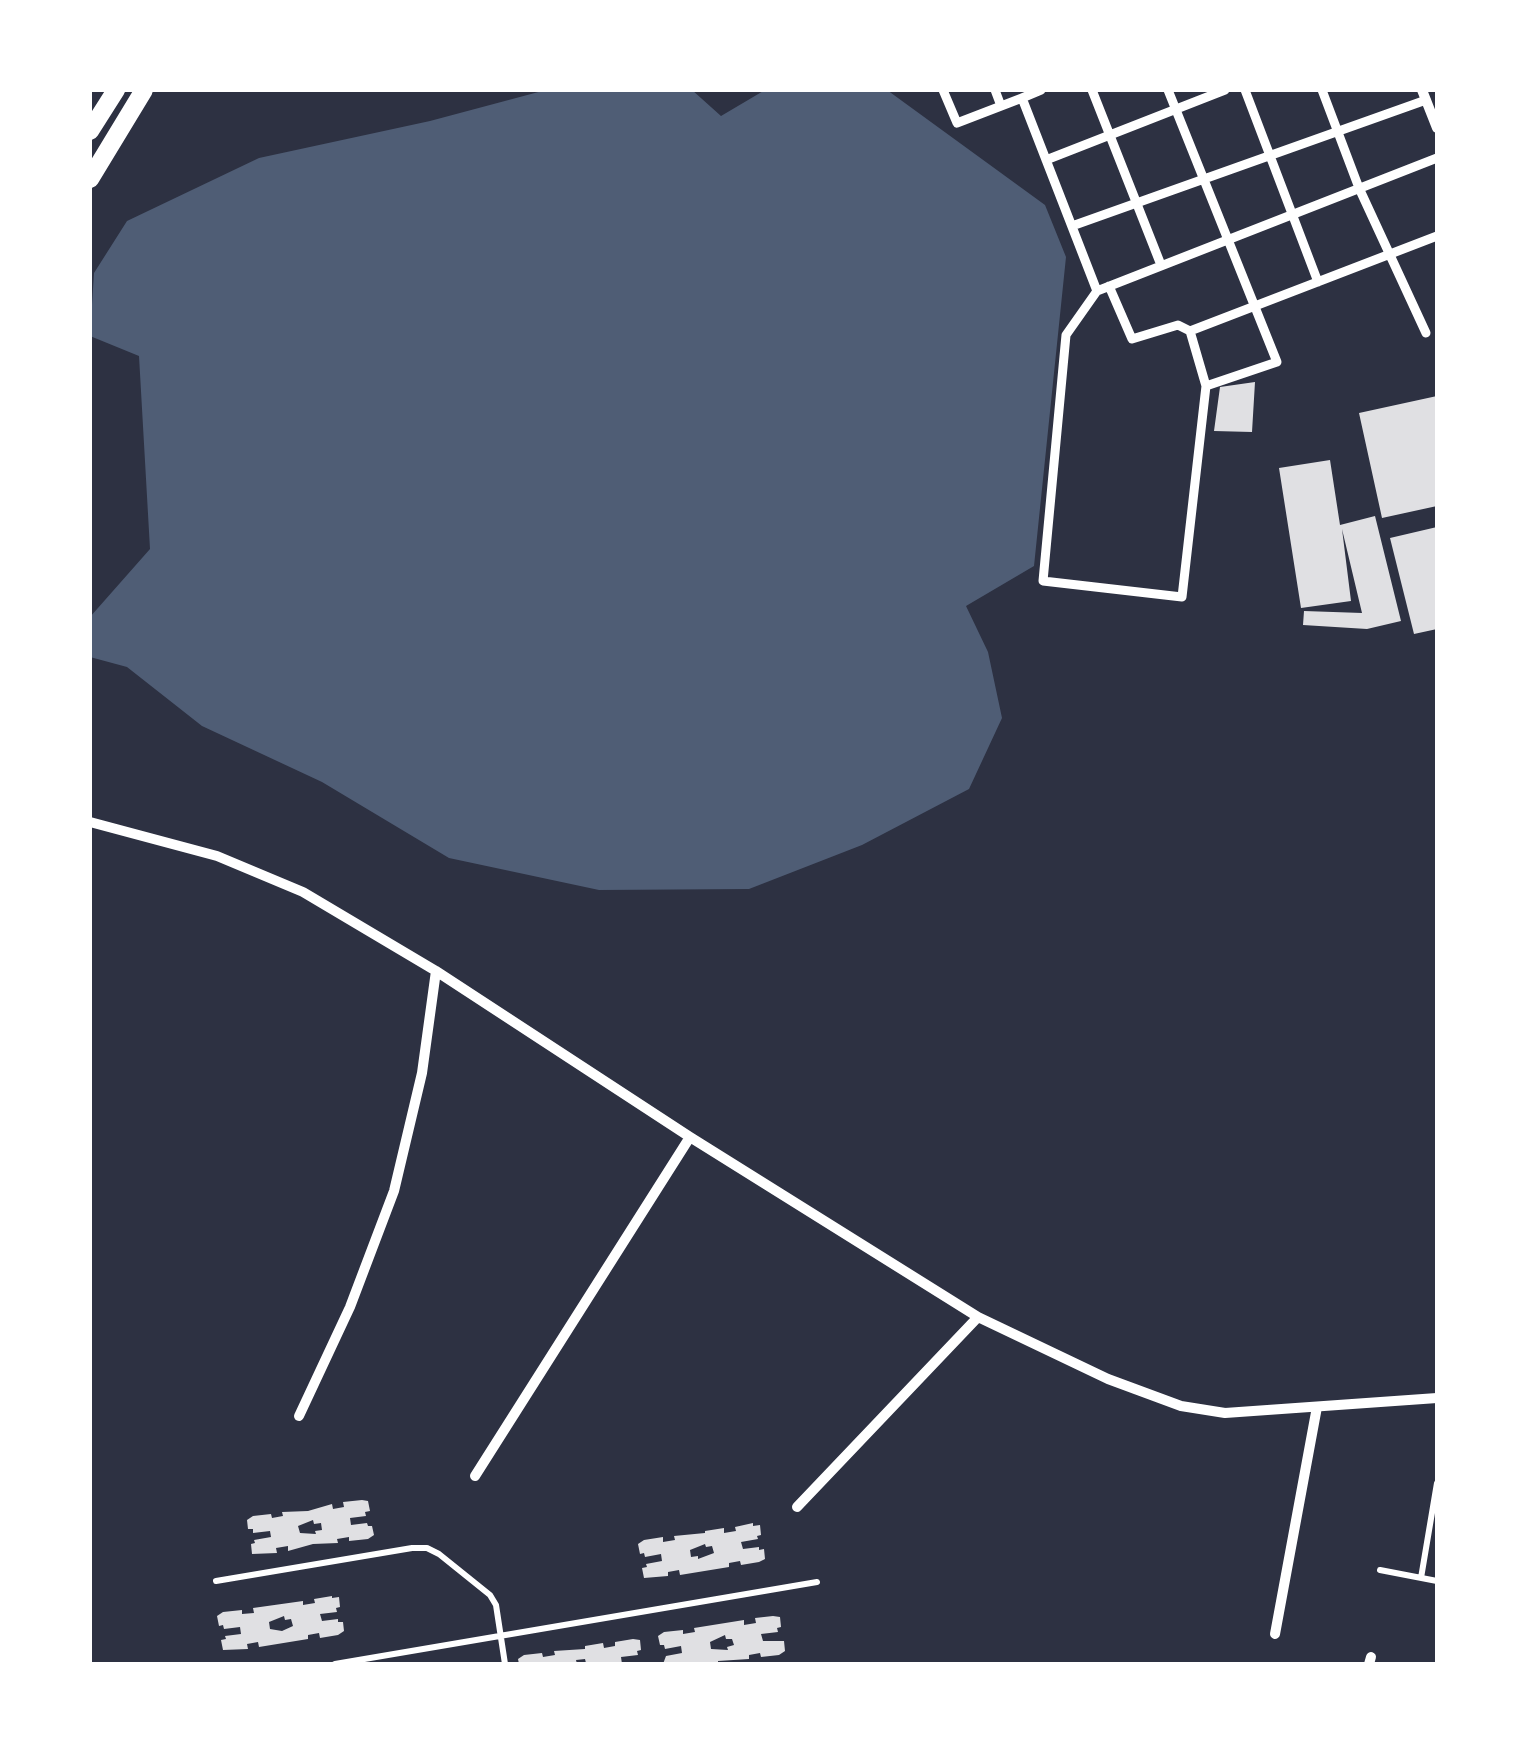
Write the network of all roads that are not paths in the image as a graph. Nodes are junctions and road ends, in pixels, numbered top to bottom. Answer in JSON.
{"nodes":[{"id":1,"x":116,"y":90,"type":"edge"},
{"id":2,"x":144,"y":90,"type":"edge"},
{"id":3,"x":943,"y":90,"type":"edge"},
{"id":4,"x":994,"y":90,"type":"edge"},
{"id":5,"x":1042,"y":90,"type":"edge"},
{"id":6,"x":1092,"y":90,"type":"edge"},
{"id":7,"x":1168,"y":90,"type":"edge"},
{"id":8,"x":1225,"y":90,"type":"edge"},
{"id":9,"x":1244,"y":90,"type":"edge"},
{"id":10,"x":1322,"y":90,"type":"edge"},
{"id":11,"x":1424,"y":95,"type":"edge"},
{"id":12,"x":1022,"y":98,"type":"junction"},
{"id":13,"x":1001,"y":106,"type":"junction"},
{"id":14,"x":1176,"y":110,"type":"junction"},
{"id":15,"x":1437,"y":128,"type":"edge"},
{"id":16,"x":90,"y":130,"type":"edge"},
{"id":17,"x":1339,"y":130,"type":"junction"},
{"id":18,"x":1108,"y":136,"type":"junction"},
{"id":19,"x":1271,"y":154,"type":"junction"},
{"id":20,"x":1437,"y":158,"type":"edge"},
{"id":21,"x":1046,"y":160,"type":"junction"},
{"id":22,"x":1203,"y":177,"type":"junction"},
{"id":23,"x":90,"y":179,"type":"edge"},
{"id":24,"x":1359,"y":188,"type":"junction"},
{"id":25,"x":1134,"y":203,"type":"junction"},
{"id":26,"x":1293,"y":214,"type":"junction"},
{"id":27,"x":1072,"y":226,"type":"junction"},
{"id":28,"x":1437,"y":236,"type":"edge"},
{"id":29,"x":1228,"y":240,"type":"junction"},
{"id":30,"x":1388,"y":255,"type":"junction"},
{"id":31,"x":1161,"y":266,"type":"junction"},
{"id":32,"x":1318,"y":282,"type":"junction"},
{"id":33,"x":1109,"y":286,"type":"junction"},
{"id":34,"x":1098,"y":290,"type":"junction"},
{"id":35,"x":1254,"y":306,"type":"junction"},
{"id":36,"x":1190,"y":331,"type":"junction"},
{"id":37,"x":1426,"y":334,"type":"dead end"},
{"id":38,"x":1206,"y":386,"type":"junction"},
{"id":39,"x":90,"y":822,"type":"edge"},
{"id":40,"x":436,"y":971,"type":"junction"},
{"id":41,"x":690,"y":1136,"type":"junction"},
{"id":42,"x":978,"y":1317,"type":"junction"},
{"id":43,"x":1437,"y":1398,"type":"edge"},
{"id":44,"x":1317,"y":1408,"type":"junction"},
{"id":45,"x":299,"y":1416,"type":"dead end"},
{"id":46,"x":475,"y":1476,"type":"dead end"},
{"id":47,"x":1437,"y":1483,"type":"edge"},
{"id":48,"x":797,"y":1507,"type":"dead end"},
{"id":49,"x":1380,"y":1570,"type":"dead end"},
{"id":50,"x":1421,"y":1578,"type":"junction"},
{"id":51,"x":216,"y":1581,"type":"dead end"},
{"id":52,"x":1437,"y":1581,"type":"edge"},
{"id":53,"x":817,"y":1582,"type":"dead end"},
{"id":54,"x":1275,"y":1634,"type":"dead end"},
{"id":55,"x":501,"y":1636,"type":"junction"},
{"id":56,"x":335,"y":1664,"type":"edge"},
{"id":57,"x":505,"y":1664,"type":"edge"}],
"edges":[{"from":1,"to":16,"type":"main road"},
{"from":2,"to":23,"type":"main road"},
{"from":3,"to":13,"type":"street"},
{"from":4,"to":13,"type":"street"},
{"from":5,"to":12,"type":"street"},
{"from":6,"to":18,"type":"street"},
{"from":7,"to":14,"type":"street"},
{"from":8,"to":14,"type":"street"},
{"from":9,"to":19,"type":"street"},
{"from":10,"to":17,"type":"street"},
{"from":11,"to":15,"type":"street"},
{"from":11,"to":17,"type":"street"},
{"from":12,"to":13,"type":"street"},
{"from":12,"to":21,"type":"street"},
{"from":14,"to":18,"type":"street"},
{"from":14,"to":22,"type":"street"},
{"from":17,"to":19,"type":"street"},
{"from":17,"to":24,"type":"street"},
{"from":18,"to":21,"type":"street"},
{"from":18,"to":25,"type":"street"},
{"from":19,"to":22,"type":"street"},
{"from":19,"to":26,"type":"street"},
{"from":20,"to":24,"type":"street"},
{"from":21,"to":27,"type":"street"},
{"from":22,"to":25,"type":"street"},
{"from":22,"to":29,"type":"street"},
{"from":24,"to":26,"type":"street"},
{"from":24,"to":30,"type":"street"},
{"from":25,"to":27,"type":"street"},
{"from":25,"to":31,"type":"street"},
{"from":26,"to":29,"type":"street"},
{"from":26,"to":32,"type":"street"},
{"from":27,"to":34,"type":"street"},
{"from":28,"to":30,"type":"street"},
{"from":29,"to":31,"type":"street"},
{"from":29,"to":35,"type":"street"},
{"from":30,"to":32,"type":"street"},
{"from":30,"to":37,"type":"street"},
{"from":31,"to":33,"type":"street"},
{"from":32,"to":35,"type":"street"},
{"from":33,"to":34,"type":"street"},
{"from":33,"to":36,"type":"street"},
{"from":34,"to":38,"type":"street"},
{"from":35,"to":36,"type":"street"},
{"from":35,"to":38,"type":"street"},
{"from":36,"to":38,"type":"street"},
{"from":39,"to":40,"type":"street"},
{"from":40,"to":41,"type":"street"},
{"from":40,"to":45,"type":"street"},
{"from":41,"to":42,"type":"street"},
{"from":41,"to":46,"type":"street"},
{"from":42,"to":44,"type":"street"},
{"from":42,"to":48,"type":"street"},
{"from":43,"to":44,"type":"street"},
{"from":44,"to":54,"type":"street"},
{"from":47,"to":50,"type":"lane"},
{"from":49,"to":50,"type":"lane"},
{"from":50,"to":52,"type":"lane"},
{"from":51,"to":55,"type":"lane"},
{"from":53,"to":55,"type":"lane"},
{"from":55,"to":56,"type":"lane"},
{"from":55,"to":57,"type":"lane"}]}
